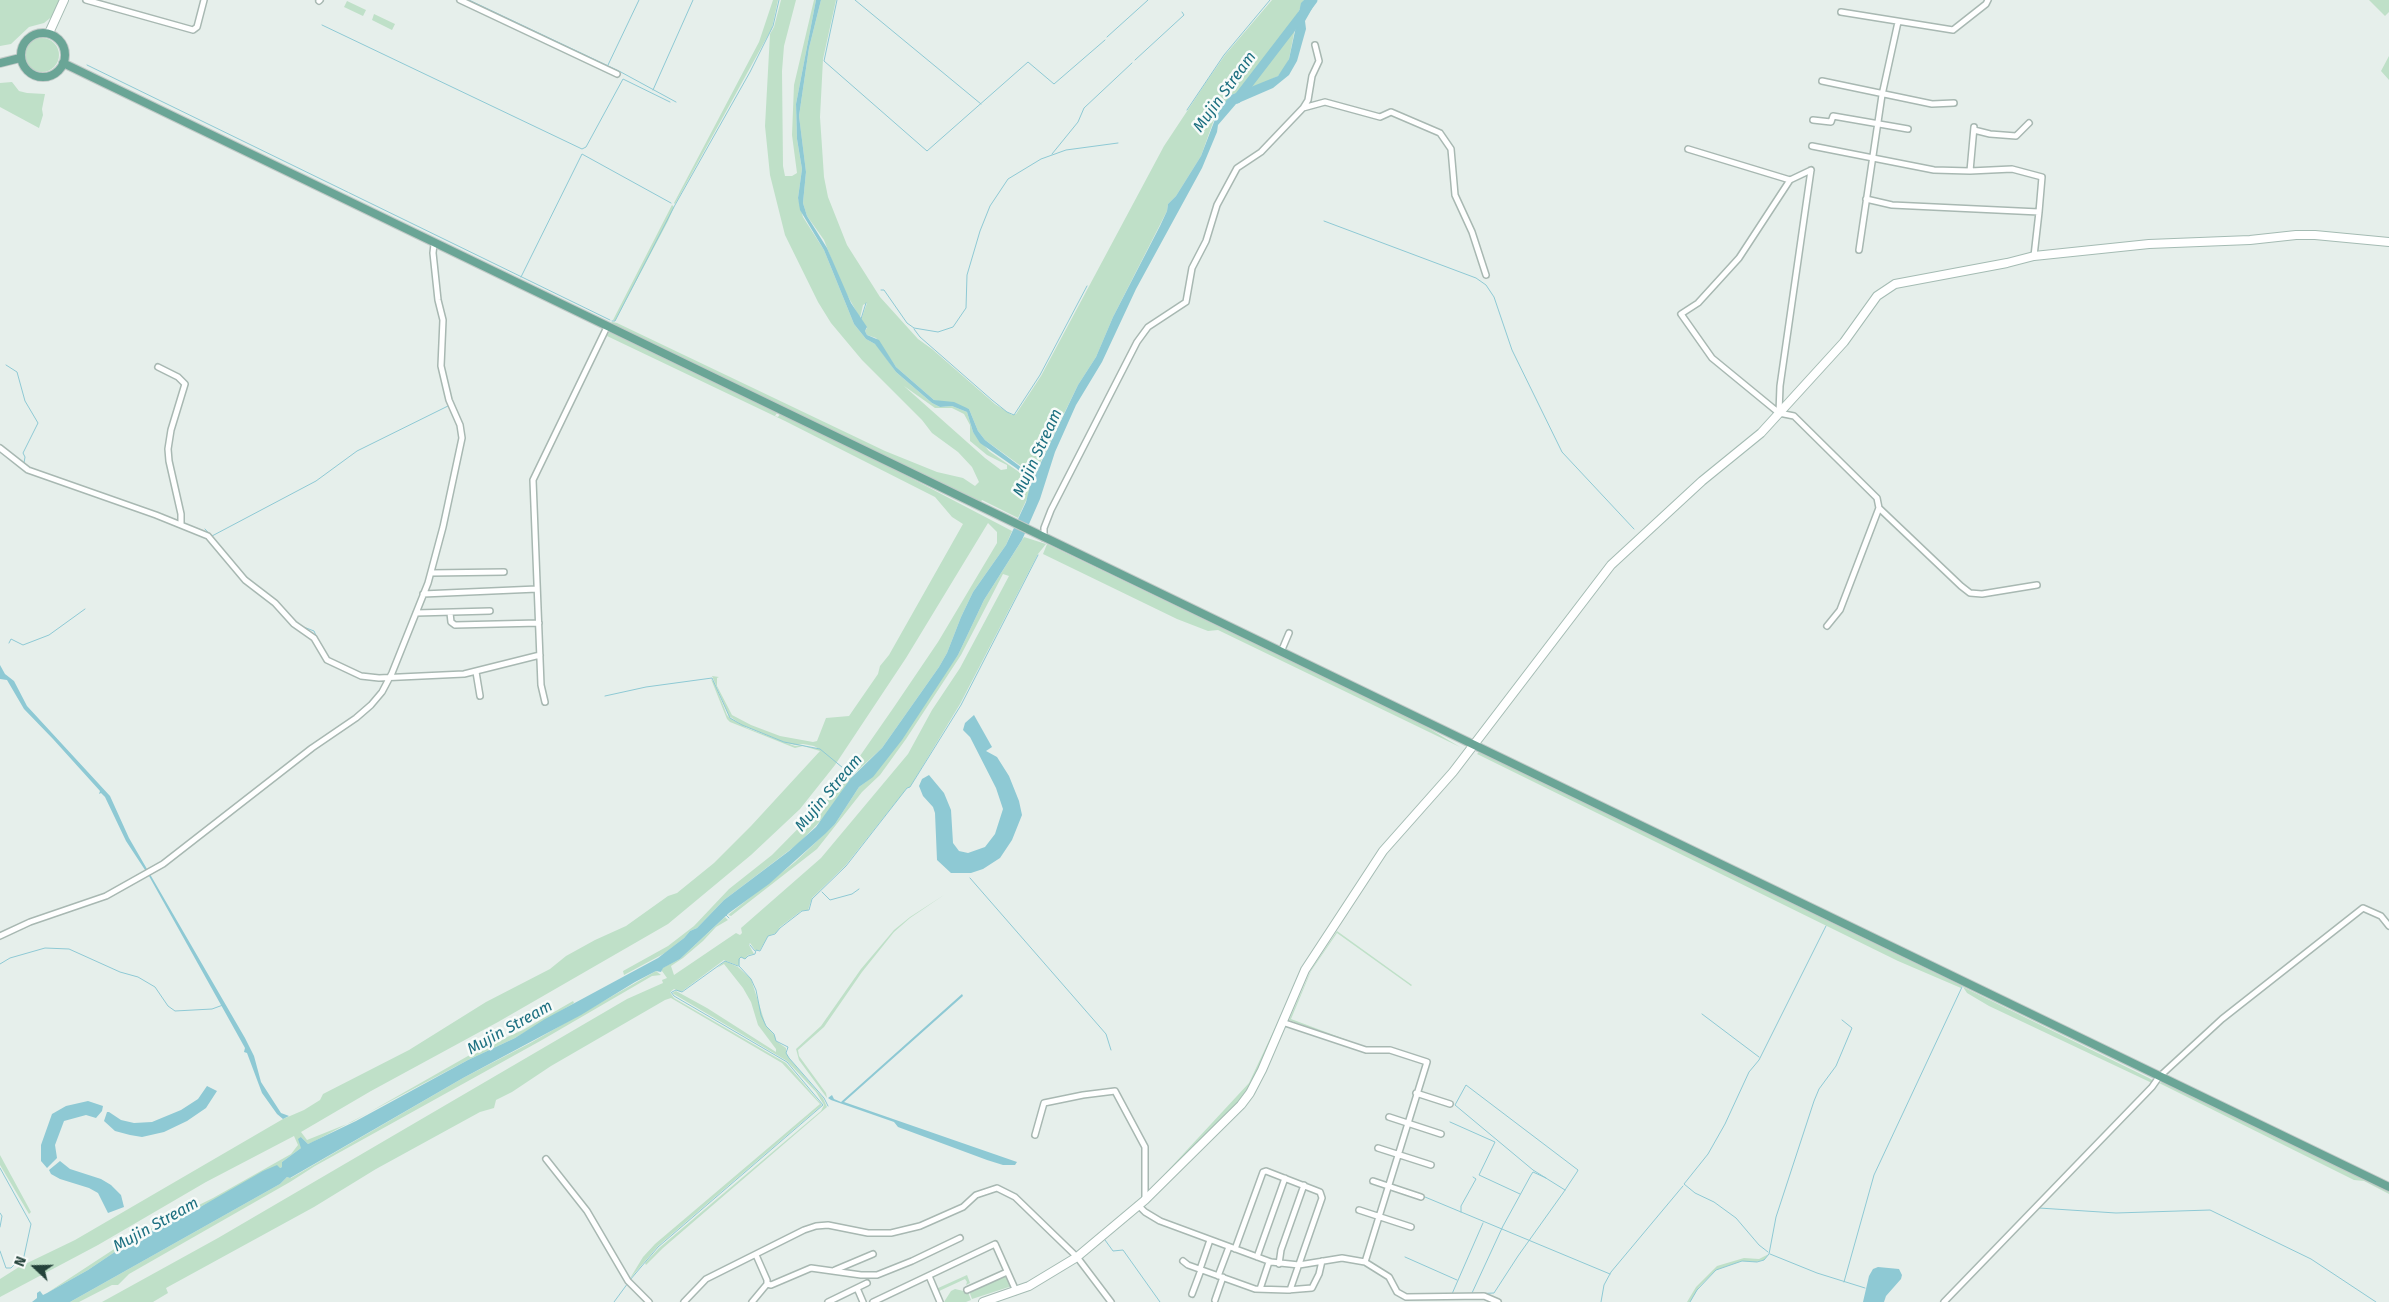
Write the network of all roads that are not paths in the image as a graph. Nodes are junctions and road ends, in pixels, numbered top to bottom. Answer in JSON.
{"nodes":[{"id":1,"x":64,"y":0,"type":"edge"},
{"id":2,"x":86,"y":0,"type":"edge"},
{"id":3,"x":204,"y":0,"type":"edge"},
{"id":4,"x":460,"y":0,"type":"edge"},
{"id":5,"x":1988,"y":0,"type":"edge"},
{"id":6,"x":1841,"y":12,"type":"dead end"},
{"id":7,"x":1898,"y":22,"type":"junction"},
{"id":8,"x":49,"y":33,"type":"junction"},
{"id":9,"x":1315,"y":45,"type":"dead end"},
{"id":10,"x":20,"y":58,"type":"junction"},
{"id":11,"x":0,"y":63,"type":"edge"},
{"id":12,"x":64,"y":63,"type":"junction"},
{"id":13,"x":617,"y":74,"type":"dead end"},
{"id":14,"x":1822,"y":81,"type":"dead end"},
{"id":15,"x":1882,"y":94,"type":"junction"},
{"id":16,"x":1954,"y":103,"type":"dead end"},
{"id":17,"x":1303,"y":108,"type":"junction"},
{"id":18,"x":1812,"y":120,"type":"dead end"},
{"id":19,"x":2029,"y":123,"type":"dead end"},
{"id":20,"x":1877,"y":124,"type":"junction"},
{"id":21,"x":1908,"y":129,"type":"dead end"},
{"id":22,"x":1812,"y":146,"type":"dead end"},
{"id":23,"x":1688,"y":149,"type":"dead end"},
{"id":24,"x":1871,"y":157,"type":"junction"},
{"id":25,"x":1970,"y":170,"type":"junction"},
{"id":26,"x":1790,"y":180,"type":"junction"},
{"id":27,"x":1866,"y":199,"type":"junction"},
{"id":28,"x":2039,"y":212,"type":"junction"},
{"id":29,"x":2389,"y":242,"type":"edge"},
{"id":30,"x":434,"y":244,"type":"junction"},
{"id":31,"x":1859,"y":250,"type":"dead end"},
{"id":32,"x":2034,"y":256,"type":"junction"},
{"id":33,"x":1486,"y":275,"type":"dead end"},
{"id":34,"x":608,"y":327,"type":"junction"},
{"id":35,"x":158,"y":367,"type":"dead end"},
{"id":36,"x":1779,"y":413,"type":"junction"},
{"id":37,"x":0,"y":448,"type":"edge"},
{"id":38,"x":1879,"y":508,"type":"junction"},
{"id":39,"x":180,"y":524,"type":"junction"},
{"id":40,"x":1040,"y":536,"type":"junction"},
{"id":41,"x":504,"y":572,"type":"dead end"},
{"id":42,"x":431,"y":573,"type":"junction"},
{"id":43,"x":2037,"y":585,"type":"dead end"},
{"id":44,"x":537,"y":589,"type":"junction"},
{"id":45,"x":423,"y":594,"type":"junction"},
{"id":46,"x":490,"y":611,"type":"dead end"},
{"id":47,"x":416,"y":613,"type":"junction"},
{"id":48,"x":450,"y":613,"type":"junction"},
{"id":49,"x":539,"y":623,"type":"junction"},
{"id":50,"x":1827,"y":626,"type":"dead end"},
{"id":51,"x":1289,"y":633,"type":"dead end"},
{"id":52,"x":1281,"y":652,"type":"junction"},
{"id":53,"x":540,"y":654,"type":"junction"},
{"id":54,"x":476,"y":672,"type":"junction"},
{"id":55,"x":390,"y":678,"type":"junction"},
{"id":56,"x":480,"y":696,"type":"dead end"},
{"id":57,"x":545,"y":702,"type":"dead end"},
{"id":58,"x":1473,"y":744,"type":"junction"},
{"id":59,"x":2389,"y":926,"type":"edge"},
{"id":60,"x":0,"y":936,"type":"edge"},
{"id":61,"x":1282,"y":1022,"type":"junction"},
{"id":62,"x":2159,"y":1077,"type":"junction"},
{"id":63,"x":1416,"y":1093,"type":"junction"},
{"id":64,"x":1450,"y":1104,"type":"dead end"},
{"id":65,"x":1389,"y":1117,"type":"dead end"},
{"id":66,"x":1407,"y":1123,"type":"junction"},
{"id":67,"x":1441,"y":1134,"type":"dead end"},
{"id":68,"x":1035,"y":1135,"type":"dead end"},
{"id":69,"x":1378,"y":1148,"type":"dead end"},
{"id":70,"x":1398,"y":1154,"type":"junction"},
{"id":71,"x":546,"y":1160,"type":"dead end"},
{"id":72,"x":1431,"y":1165,"type":"dead end"},
{"id":73,"x":1285,"y":1178,"type":"junction"},
{"id":74,"x":1373,"y":1181,"type":"dead end"},
{"id":75,"x":1304,"y":1185,"type":"junction"},
{"id":76,"x":1388,"y":1186,"type":"junction"},
{"id":77,"x":2389,"y":1187,"type":"edge"},
{"id":78,"x":1421,"y":1197,"type":"dead end"},
{"id":79,"x":1145,"y":1200,"type":"junction"},
{"id":80,"x":1138,"y":1205,"type":"junction"},
{"id":81,"x":1359,"y":1210,"type":"dead end"},
{"id":82,"x":1379,"y":1217,"type":"junction"},
{"id":83,"x":1411,"y":1227,"type":"dead end"},
{"id":84,"x":960,"y":1238,"type":"dead end"},
{"id":85,"x":1210,"y":1240,"type":"junction"},
{"id":86,"x":1229,"y":1247,"type":"junction"},
{"id":87,"x":1235,"y":1250,"type":"junction"},
{"id":88,"x":872,"y":1254,"type":"dead end"},
{"id":89,"x":756,"y":1255,"type":"junction"},
{"id":90,"x":1077,"y":1257,"type":"junction"},
{"id":91,"x":1257,"y":1258,"type":"junction"},
{"id":92,"x":1183,"y":1261,"type":"dead end"},
{"id":93,"x":1322,"y":1261,"type":"junction"},
{"id":94,"x":1269,"y":1262,"type":"junction"},
{"id":95,"x":1365,"y":1262,"type":"junction"},
{"id":96,"x":1279,"y":1264,"type":"junction"},
{"id":97,"x":1299,"y":1265,"type":"junction"},
{"id":98,"x":1200,"y":1269,"type":"junction"},
{"id":99,"x":835,"y":1270,"type":"junction"},
{"id":100,"x":1008,"y":1272,"type":"junction"},
{"id":101,"x":929,"y":1276,"type":"junction"},
{"id":102,"x":1221,"y":1277,"type":"junction"},
{"id":103,"x":867,"y":1283,"type":"dead end"},
{"id":104,"x":767,"y":1284,"type":"junction"},
{"id":105,"x":857,"y":1288,"type":"junction"},
{"id":106,"x":1260,"y":1289,"type":"junction"},
{"id":107,"x":967,"y":1290,"type":"dead end"},
{"id":108,"x":1290,"y":1290,"type":"junction"},
{"id":109,"x":1016,"y":1291,"type":"junction"},
{"id":110,"x":1192,"y":1294,"type":"dead end"},
{"id":111,"x":1215,"y":1300,"type":"dead end"},
{"id":112,"x":649,"y":1302,"type":"edge"},
{"id":113,"x":684,"y":1302,"type":"edge"},
{"id":114,"x":752,"y":1302,"type":"edge"},
{"id":115,"x":828,"y":1302,"type":"edge"},
{"id":116,"x":863,"y":1302,"type":"edge"},
{"id":117,"x":872,"y":1302,"type":"edge"},
{"id":118,"x":940,"y":1302,"type":"edge"},
{"id":119,"x":983,"y":1302,"type":"edge"},
{"id":120,"x":1112,"y":1302,"type":"edge"},
{"id":121,"x":1498,"y":1302,"type":"edge"},
{"id":122,"x":1944,"y":1302,"type":"edge"}],
"edges":[{"from":1,"to":8,"type":"main road"},
{"from":2,"to":3,"type":"street"},
{"from":4,"to":13,"type":"street"},
{"from":5,"to":7,"type":"street"},
{"from":6,"to":7,"type":"street"},
{"from":7,"to":15,"type":"street"},
{"from":8,"to":10,"type":"main road"},
{"from":8,"to":12,"type":"main road"},
{"from":9,"to":17,"type":"street"},
{"from":10,"to":11,"type":"main road"},
{"from":10,"to":12,"type":"main road"},
{"from":12,"to":30,"type":"main road"},
{"from":14,"to":15,"type":"street"},
{"from":15,"to":16,"type":"street"},
{"from":15,"to":20,"type":"street"},
{"from":17,"to":33,"type":"street"},
{"from":17,"to":40,"type":"street"},
{"from":18,"to":20,"type":"street"},
{"from":19,"to":25,"type":"street"},
{"from":20,"to":21,"type":"street"},
{"from":20,"to":24,"type":"street"},
{"from":22,"to":24,"type":"street"},
{"from":23,"to":26,"type":"street"},
{"from":24,"to":25,"type":"street"},
{"from":24,"to":27,"type":"street"},
{"from":25,"to":28,"type":"street"},
{"from":26,"to":36,"type":"street"},
{"from":26,"to":36,"type":"street"},
{"from":27,"to":28,"type":"street"},
{"from":27,"to":31,"type":"street"},
{"from":28,"to":32,"type":"street"},
{"from":29,"to":32,"type":"main road"},
{"from":30,"to":34,"type":"main road"},
{"from":30,"to":42,"type":"street"},
{"from":32,"to":36,"type":"main road"},
{"from":34,"to":40,"type":"main road"},
{"from":34,"to":44,"type":"street"},
{"from":35,"to":39,"type":"street"},
{"from":36,"to":38,"type":"street"},
{"from":36,"to":58,"type":"main road"},
{"from":37,"to":39,"type":"street"},
{"from":38,"to":43,"type":"street"},
{"from":38,"to":50,"type":"street"},
{"from":39,"to":55,"type":"street"},
{"from":40,"to":52,"type":"main road"},
{"from":41,"to":42,"type":"street"},
{"from":42,"to":45,"type":"street"},
{"from":44,"to":45,"type":"street"},
{"from":44,"to":49,"type":"street"},
{"from":45,"to":47,"type":"street"},
{"from":46,"to":48,"type":"street"},
{"from":47,"to":48,"type":"street"},
{"from":47,"to":55,"type":"street"},
{"from":48,"to":49,"type":"street"},
{"from":49,"to":53,"type":"street"},
{"from":51,"to":52,"type":"street"},
{"from":52,"to":58,"type":"main road"},
{"from":53,"to":54,"type":"street"},
{"from":53,"to":57,"type":"street"},
{"from":54,"to":55,"type":"street"},
{"from":54,"to":56,"type":"street"},
{"from":55,"to":60,"type":"street"},
{"from":58,"to":61,"type":"main road"},
{"from":58,"to":62,"type":"main road"},
{"from":59,"to":62,"type":"street"},
{"from":61,"to":63,"type":"street"},
{"from":61,"to":79,"type":"main road"},
{"from":62,"to":77,"type":"main road"},
{"from":62,"to":122,"type":"street"},
{"from":63,"to":64,"type":"street"},
{"from":63,"to":66,"type":"street"},
{"from":65,"to":66,"type":"street"},
{"from":66,"to":67,"type":"street"},
{"from":66,"to":70,"type":"street"},
{"from":68,"to":79,"type":"street"},
{"from":69,"to":70,"type":"street"},
{"from":70,"to":72,"type":"street"},
{"from":70,"to":76,"type":"street"},
{"from":71,"to":112,"type":"street"},
{"from":73,"to":75,"type":"street"},
{"from":73,"to":87,"type":"street"},
{"from":73,"to":91,"type":"street"},
{"from":74,"to":76,"type":"street"},
{"from":75,"to":96,"type":"street"},
{"from":75,"to":97,"type":"street"},
{"from":76,"to":78,"type":"street"},
{"from":76,"to":82,"type":"street"},
{"from":79,"to":80,"type":"main road"},
{"from":80,"to":85,"type":"street"},
{"from":80,"to":90,"type":"main road"},
{"from":81,"to":82,"type":"street"},
{"from":82,"to":83,"type":"street"},
{"from":82,"to":95,"type":"street"},
{"from":84,"to":99,"type":"street"},
{"from":85,"to":86,"type":"street"},
{"from":85,"to":98,"type":"street"},
{"from":86,"to":87,"type":"street"},
{"from":86,"to":102,"type":"street"},
{"from":87,"to":91,"type":"street"},
{"from":88,"to":99,"type":"street"},
{"from":89,"to":90,"type":"street"},
{"from":89,"to":104,"type":"street"},
{"from":89,"to":113,"type":"street"},
{"from":90,"to":109,"type":"main road"},
{"from":90,"to":120,"type":"street"},
{"from":91,"to":94,"type":"street"},
{"from":92,"to":98,"type":"street"},
{"from":93,"to":95,"type":"street"},
{"from":93,"to":97,"type":"street"},
{"from":93,"to":108,"type":"street"},
{"from":94,"to":96,"type":"street"},
{"from":94,"to":106,"type":"street"},
{"from":95,"to":121,"type":"street"},
{"from":96,"to":97,"type":"street"},
{"from":97,"to":108,"type":"street"},
{"from":98,"to":102,"type":"street"},
{"from":98,"to":110,"type":"street"},
{"from":99,"to":104,"type":"street"},
{"from":100,"to":101,"type":"street"},
{"from":100,"to":107,"type":"street"},
{"from":100,"to":109,"type":"street"},
{"from":101,"to":117,"type":"street"},
{"from":101,"to":118,"type":"street"},
{"from":102,"to":106,"type":"street"},
{"from":102,"to":111,"type":"street"},
{"from":103,"to":105,"type":"street"},
{"from":104,"to":114,"type":"street"},
{"from":105,"to":115,"type":"street"},
{"from":105,"to":116,"type":"street"},
{"from":106,"to":108,"type":"street"},
{"from":109,"to":119,"type":"main road"}]}
